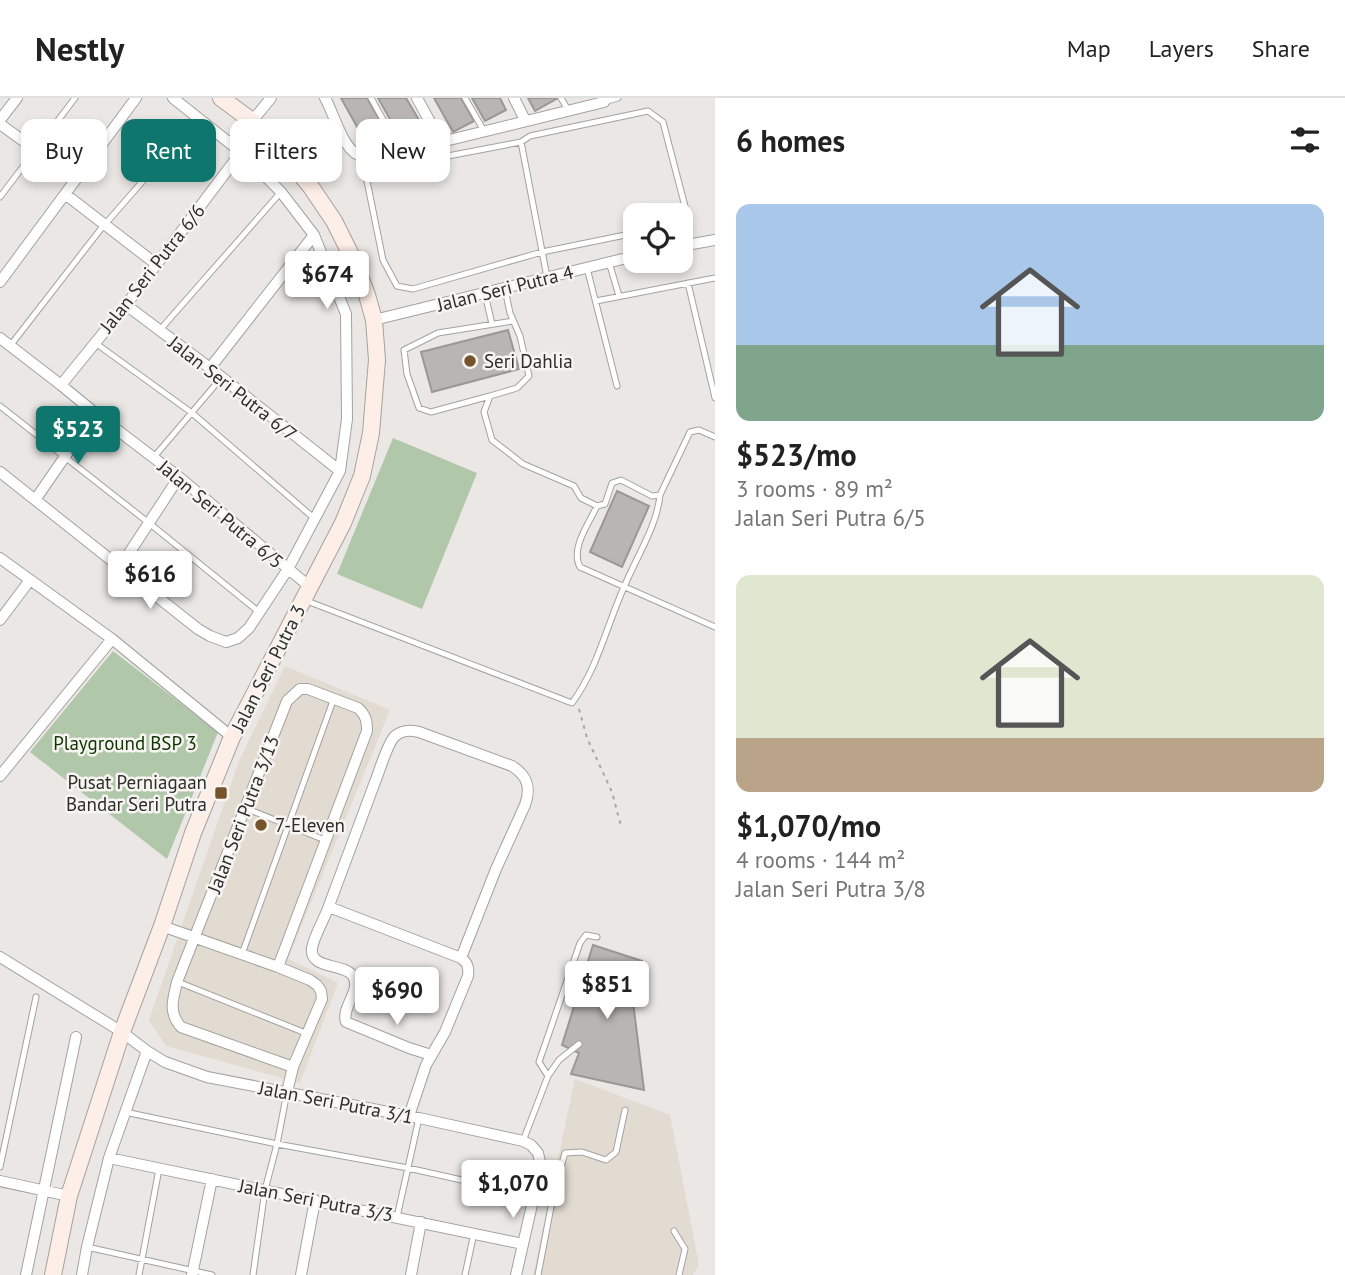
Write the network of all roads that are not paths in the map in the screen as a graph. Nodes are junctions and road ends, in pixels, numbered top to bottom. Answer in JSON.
{"nodes":[{"id":1,"x":17,"y":98,"type":"edge"},
{"id":2,"x":75,"y":98,"type":"edge"},
{"id":3,"x":136,"y":98,"type":"edge"},
{"id":4,"x":173,"y":98,"type":"edge"},
{"id":5,"x":221,"y":98,"type":"edge"},
{"id":6,"x":271,"y":98,"type":"edge"},
{"id":7,"x":325,"y":98,"type":"edge"},
{"id":8,"x":371,"y":98,"type":"edge"},
{"id":9,"x":417,"y":98,"type":"edge"},
{"id":10,"x":465,"y":98,"type":"edge"},
{"id":11,"x":514,"y":98,"type":"edge"},
{"id":12,"x":561,"y":98,"type":"edge"},
{"id":13,"x":618,"y":98,"type":"edge"},
{"id":14,"x":604,"y":100,"type":"edge"},
{"id":15,"x":568,"y":110,"type":"junction"},
{"id":16,"x":198,"y":118,"type":"junction"},
{"id":17,"x":59,"y":119,"type":"edge"},
{"id":18,"x":249,"y":119,"type":"edge"},
{"id":19,"x":254,"y":119,"type":"edge"},
{"id":20,"x":383,"y":119,"type":"edge"},
{"id":21,"x":428,"y":119,"type":"edge"},
{"id":22,"x":525,"y":120,"type":"junction"},
{"id":23,"x":0,"y":122,"type":"edge"},
{"id":24,"x":484,"y":131,"type":"junction"},
{"id":25,"x":107,"y":137,"type":"edge"},
{"id":26,"x":21,"y":139,"type":"edge"},
{"id":27,"x":450,"y":140,"type":"edge"},
{"id":28,"x":521,"y":142,"type":"junction"},
{"id":29,"x":230,"y":143,"type":"edge"},
{"id":30,"x":356,"y":155,"type":"edge"},
{"id":31,"x":230,"y":168,"type":"edge"},
{"id":32,"x":21,"y":169,"type":"edge"},
{"id":33,"x":74,"y":182,"type":"edge"},
{"id":34,"x":271,"y":182,"type":"edge"},
{"id":35,"x":308,"y":182,"type":"edge"},
{"id":36,"x":281,"y":192,"type":"junction"},
{"id":37,"x":65,"y":194,"type":"junction"},
{"id":38,"x":0,"y":197,"type":"edge"},
{"id":39,"x":684,"y":203,"type":"edge"},
{"id":40,"x":104,"y":225,"type":"junction"},
{"id":41,"x":314,"y":235,"type":"junction"},
{"id":42,"x":623,"y":235,"type":"edge"},
{"id":43,"x":715,"y":240,"type":"edge"},
{"id":44,"x":693,"y":245,"type":"edge"},
{"id":45,"x":542,"y":252,"type":"junction"},
{"id":46,"x":623,"y":259,"type":"edge"},
{"id":47,"x":609,"y":262,"type":"junction"},
{"id":48,"x":156,"y":264,"type":"junction"},
{"id":49,"x":587,"y":268,"type":"junction"},
{"id":50,"x":547,"y":277,"type":"junction"},
{"id":51,"x":715,"y":278,"type":"edge"},
{"id":52,"x":0,"y":282,"type":"edge"},
{"id":53,"x":688,"y":283,"type":"junction"},
{"id":54,"x":505,"y":289,"type":"junction"},
{"id":55,"x":485,"y":294,"type":"junction"},
{"id":56,"x":619,"y":296,"type":"junction"},
{"id":57,"x":596,"y":301,"type":"junction"},
{"id":58,"x":126,"y":305,"type":"junction"},
{"id":59,"x":374,"y":320,"type":"junction"},
{"id":60,"x":513,"y":321,"type":"junction"},
{"id":61,"x":492,"y":324,"type":"junction"},
{"id":62,"x":159,"y":331,"type":"junction"},
{"id":63,"x":0,"y":338,"type":"edge"},
{"id":64,"x":94,"y":342,"type":"junction"},
{"id":65,"x":10,"y":346,"type":"junction"},
{"id":66,"x":210,"y":368,"type":"junction"},
{"id":67,"x":222,"y":377,"type":"junction"},
{"id":68,"x":61,"y":385,"type":"junction"},
{"id":69,"x":617,"y":386,"type":"dead end"},
{"id":70,"x":490,"y":396,"type":"junction"},
{"id":71,"x":715,"y":398,"type":"edge"},
{"id":72,"x":0,"y":406,"type":"edge"},
{"id":73,"x":192,"y":412,"type":"junction"},
{"id":74,"x":95,"y":413,"type":"junction"},
{"id":75,"x":715,"y":437,"type":"edge"},
{"id":76,"x":65,"y":457,"type":"junction"},
{"id":77,"x":154,"y":457,"type":"junction"},
{"id":78,"x":340,"y":471,"type":"junction"},
{"id":79,"x":0,"y":472,"type":"edge"},
{"id":80,"x":179,"y":477,"type":"junction"},
{"id":81,"x":660,"y":495,"type":"junction"},
{"id":82,"x":35,"y":500,"type":"junction"},
{"id":83,"x":597,"y":506,"type":"junction"},
{"id":84,"x":315,"y":519,"type":"junction"},
{"id":85,"x":149,"y":523,"type":"junction"},
{"id":86,"x":0,"y":558,"type":"edge"},
{"id":87,"x":120,"y":567,"type":"junction"},
{"id":88,"x":288,"y":569,"type":"junction"},
{"id":89,"x":30,"y":580,"type":"junction"},
{"id":90,"x":624,"y":587,"type":"junction"},
{"id":91,"x":306,"y":593,"type":"junction"},
{"id":92,"x":259,"y":612,"type":"junction"},
{"id":93,"x":1,"y":618,"type":"edge"},
{"id":94,"x":715,"y":627,"type":"edge"},
{"id":95,"x":111,"y":639,"type":"junction"},
{"id":96,"x":334,"y":698,"type":"junction"},
{"id":97,"x":232,"y":737,"type":"junction"},
{"id":98,"x":0,"y":776,"type":"edge"},
{"id":99,"x":245,"y":808,"type":"junction"},
{"id":100,"x":288,"y":827,"type":"junction"},
{"id":101,"x":325,"y":840,"type":"junction"},
{"id":102,"x":329,"y":907,"type":"junction"},
{"id":103,"x":162,"y":926,"type":"junction"},
{"id":104,"x":597,"y":937,"type":"dead end"},
{"id":105,"x":195,"y":938,"type":"junction"},
{"id":106,"x":242,"y":954,"type":"junction"},
{"id":107,"x":0,"y":957,"type":"edge"},
{"id":108,"x":461,"y":958,"type":"junction"},
{"id":109,"x":278,"y":967,"type":"junction"},
{"id":110,"x":177,"y":982,"type":"junction"},
{"id":111,"x":36,"y":997,"type":"dead end"},
{"id":112,"x":122,"y":1032,"type":"junction"},
{"id":113,"x":308,"y":1034,"type":"junction"},
{"id":114,"x":76,"y":1037,"type":"dead end"},
{"id":115,"x":579,"y":1044,"type":"dead end"},
{"id":116,"x":147,"y":1052,"type":"junction"},
{"id":117,"x":431,"y":1055,"type":"junction"},
{"id":118,"x":293,"y":1068,"type":"junction"},
{"id":119,"x":548,"y":1076,"type":"junction"},
{"id":120,"x":287,"y":1092,"type":"junction"},
{"id":121,"x":625,"y":1110,"type":"dead end"},
{"id":122,"x":125,"y":1112,"type":"junction"},
{"id":123,"x":414,"y":1117,"type":"junction"},
{"id":124,"x":523,"y":1141,"type":"junction"},
{"id":125,"x":277,"y":1144,"type":"junction"},
{"id":126,"x":109,"y":1158,"type":"junction"},
{"id":127,"x":0,"y":1167,"type":"edge"},
{"id":128,"x":408,"y":1168,"type":"junction"},
{"id":129,"x":159,"y":1169,"type":"junction"},
{"id":130,"x":212,"y":1180,"type":"junction"},
{"id":131,"x":0,"y":1181,"type":"edge"},
{"id":132,"x":265,"y":1190,"type":"junction"},
{"id":133,"x":43,"y":1191,"type":"junction"},
{"id":134,"x":69,"y":1196,"type":"junction"},
{"id":135,"x":534,"y":1196,"type":"junction"},
{"id":136,"x":315,"y":1200,"type":"junction"},
{"id":137,"x":397,"y":1217,"type":"junction"},
{"id":138,"x":421,"y":1222,"type":"junction"},
{"id":139,"x":674,"y":1231,"type":"dead end"},
{"id":140,"x":474,"y":1233,"type":"junction"},
{"id":141,"x":523,"y":1244,"type":"junction"},
{"id":142,"x":86,"y":1247,"type":"junction"},
{"id":143,"x":142,"y":1259,"type":"junction"},
{"id":144,"x":193,"y":1273,"type":"edge"},
{"id":145,"x":26,"y":1275,"type":"edge"},
{"id":146,"x":53,"y":1275,"type":"edge"},
{"id":147,"x":82,"y":1275,"type":"edge"},
{"id":148,"x":139,"y":1275,"type":"edge"},
{"id":149,"x":212,"y":1275,"type":"edge"},
{"id":150,"x":253,"y":1275,"type":"edge"},
{"id":151,"x":301,"y":1275,"type":"edge"},
{"id":152,"x":411,"y":1275,"type":"edge"},
{"id":153,"x":464,"y":1275,"type":"edge"},
{"id":154,"x":516,"y":1275,"type":"edge"},
{"id":155,"x":538,"y":1275,"type":"edge"},
{"id":156,"x":679,"y":1275,"type":"edge"}],
"edges":[{"from":1,"to":23,"type":"street"},
{"from":2,"to":17,"type":"lane"},
{"from":3,"to":25,"type":"street"},
{"from":4,"to":16,"type":"street"},
{"from":5,"to":18,"type":"street","name":"Jalan Seri Putra 3"},
{"from":6,"to":19,"type":"street"},
{"from":7,"to":30,"type":"street"},
{"from":8,"to":20,"type":"lane"},
{"from":9,"to":21,"type":"street"},
{"from":10,"to":24,"type":"lane"},
{"from":11,"to":22,"type":"street"},
{"from":12,"to":15,"type":"lane"},
{"from":13,"to":14,"type":"lane"},
{"from":14,"to":15,"type":"street"},
{"from":15,"to":22,"type":"street"},
{"from":16,"to":29,"type":"street"},
{"from":16,"to":40,"type":"lane"},
{"from":22,"to":24,"type":"street"},
{"from":23,"to":26,"type":"street"},
{"from":24,"to":27,"type":"street"},
{"from":28,"to":39,"type":"lane"},
{"from":28,"to":45,"type":"lane"},
{"from":28,"to":45,"type":"lane"},
{"from":31,"to":48,"type":"street","name":"Jalan Seri Putra 6/6"},
{"from":32,"to":38,"type":"lane"},
{"from":33,"to":37,"type":"street"},
{"from":34,"to":36,"type":"street"},
{"from":35,"to":59,"type":"street","name":"Jalan Seri Putra 3"},
{"from":36,"to":41,"type":"street"},
{"from":36,"to":62,"type":"lane"},
{"from":37,"to":40,"type":"street"},
{"from":37,"to":52,"type":"street"},
{"from":40,"to":48,"type":"street"},
{"from":40,"to":65,"type":"lane"},
{"from":41,"to":66,"type":"street"},
{"from":41,"to":78,"type":"street"},
{"from":42,"to":45,"type":"lane"},
{"from":43,"to":44,"type":"street"},
{"from":45,"to":50,"type":"lane"},
{"from":46,"to":47,"type":"street","name":"Jalan Seri Putra 4"},
{"from":47,"to":49,"type":"street","name":"Jalan Seri Putra 4"},
{"from":47,"to":56,"type":"lane"},
{"from":48,"to":58,"type":"street","name":"Jalan Seri Putra 6/6"},
{"from":49,"to":50,"type":"street","name":"Jalan Seri Putra 4"},
{"from":49,"to":57,"type":"lane"},
{"from":50,"to":54,"type":"street","name":"Jalan Seri Putra 4"},
{"from":51,"to":53,"type":"lane"},
{"from":53,"to":56,"type":"lane"},
{"from":53,"to":71,"type":"lane"},
{"from":54,"to":55,"type":"street","name":"Jalan Seri Putra 4"},
{"from":54,"to":60,"type":"lane"},
{"from":55,"to":59,"type":"street","name":"Jalan Seri Putra 4"},
{"from":55,"to":61,"type":"lane"},
{"from":56,"to":57,"type":"lane"},
{"from":57,"to":69,"type":"lane"},
{"from":58,"to":62,"type":"street","name":"Jalan Seri Putra 6/7"},
{"from":58,"to":64,"type":"street","name":"Jalan Seri Putra 6/6"},
{"from":59,"to":91,"type":"street","name":"Jalan Seri Putra 3"},
{"from":60,"to":61,"type":"lane"},
{"from":60,"to":70,"type":"lane"},
{"from":61,"to":70,"type":"lane"},
{"from":62,"to":66,"type":"street","name":"Jalan Seri Putra 6/7"},
{"from":63,"to":65,"type":"street","name":"Jalan Seri Putra 6/5"},
{"from":64,"to":68,"type":"street","name":"Jalan Seri Putra 6/6"},
{"from":64,"to":73,"type":"lane"},
{"from":65,"to":68,"type":"street","name":"Jalan Seri Putra 6/5"},
{"from":66,"to":67,"type":"street","name":"Jalan Seri Putra 6/7"},
{"from":67,"to":73,"type":"lane"},
{"from":67,"to":78,"type":"street","name":"Jalan Seri Putra 6/7"},
{"from":68,"to":74,"type":"street","name":"Jalan Seri Putra 6/5"},
{"from":70,"to":83,"type":"lane"},
{"from":72,"to":76,"type":"lane"},
{"from":73,"to":77,"type":"lane"},
{"from":73,"to":84,"type":"lane"},
{"from":74,"to":76,"type":"street"},
{"from":74,"to":77,"type":"street","name":"Jalan Seri Putra 6/5"},
{"from":75,"to":81,"type":"lane"},
{"from":76,"to":82,"type":"street"},
{"from":76,"to":85,"type":"lane"},
{"from":77,"to":80,"type":"street","name":"Jalan Seri Putra 6/5"},
{"from":78,"to":84,"type":"street"},
{"from":79,"to":82,"type":"street"},
{"from":80,"to":85,"type":"street"},
{"from":80,"to":88,"type":"street","name":"Jalan Seri Putra 6/5"},
{"from":81,"to":83,"type":"lane"},
{"from":81,"to":90,"type":"lane"},
{"from":82,"to":87,"type":"street"},
{"from":83,"to":90,"type":"lane"},
{"from":84,"to":88,"type":"street"},
{"from":85,"to":87,"type":"street"},
{"from":85,"to":92,"type":"lane"},
{"from":86,"to":89,"type":"street"},
{"from":87,"to":92,"type":"street"},
{"from":88,"to":91,"type":"street","name":"Jalan Seri Putra 6/5"},
{"from":88,"to":92,"type":"street"},
{"from":89,"to":93,"type":"street"},
{"from":89,"to":95,"type":"street"},
{"from":90,"to":91,"type":"lane"},
{"from":90,"to":94,"type":"lane"},
{"from":91,"to":97,"type":"street","name":"Jalan Seri Putra 3"},
{"from":95,"to":97,"type":"street"},
{"from":95,"to":98,"type":"street"},
{"from":96,"to":99,"type":"street","name":"Jalan Seri Putra 3/13"},
{"from":96,"to":100,"type":"lane"},
{"from":96,"to":101,"type":"street","name":"Jalan Seri Putra 3/13"},
{"from":97,"to":103,"type":"street","name":"Jalan Seri Putra 3"},
{"from":99,"to":100,"type":"lane"},
{"from":99,"to":105,"type":"street","name":"Jalan Seri Putra 3/13"},
{"from":100,"to":101,"type":"lane"},
{"from":100,"to":106,"type":"lane"},
{"from":101,"to":109,"type":"street"},
{"from":102,"to":108,"type":"street"},
{"from":102,"to":108,"type":"street"},
{"from":102,"to":117,"type":"street"},
{"from":103,"to":105,"type":"street"},
{"from":103,"to":112,"type":"street","name":"Jalan Seri Putra 3"},
{"from":104,"to":119,"type":"lane"},
{"from":105,"to":106,"type":"street"},
{"from":105,"to":110,"type":"street","name":"Jalan Seri Putra 3/13"},
{"from":106,"to":109,"type":"street"},
{"from":107,"to":112,"type":"street","name":"Jalan Seri Putra 3/1"},
{"from":108,"to":117,"type":"street"},
{"from":109,"to":113,"type":"street"},
{"from":110,"to":113,"type":"lane"},
{"from":110,"to":118,"type":"street","name":"Jalan Seri Putra 3/13"},
{"from":111,"to":127,"type":"lane"},
{"from":112,"to":116,"type":"street","name":"Jalan Seri Putra 3/1"},
{"from":112,"to":134,"type":"street","name":"Jalan Seri Putra 3"},
{"from":113,"to":118,"type":"street"},
{"from":114,"to":133,"type":"street"},
{"from":115,"to":119,"type":"lane"},
{"from":116,"to":120,"type":"street","name":"Jalan Seri Putra 3/1"},
{"from":116,"to":122,"type":"street"},
{"from":117,"to":123,"type":"street"},
{"from":118,"to":120,"type":"street"},
{"from":119,"to":124,"type":"lane"},
{"from":120,"to":123,"type":"street","name":"Jalan Seri Putra 3/1"},
{"from":120,"to":125,"type":"lane"},
{"from":121,"to":155,"type":"lane"},
{"from":122,"to":125,"type":"lane"},
{"from":122,"to":126,"type":"street"},
{"from":123,"to":124,"type":"street","name":"Jalan Seri Putra 3/1"},
{"from":123,"to":128,"type":"lane"},
{"from":124,"to":135,"type":"street"},
{"from":125,"to":128,"type":"lane"},
{"from":125,"to":132,"type":"lane"},
{"from":126,"to":129,"type":"street","name":"Jalan Seri Putra 3/3"},
{"from":126,"to":142,"type":"street"},
{"from":128,"to":135,"type":"lane"},
{"from":128,"to":137,"type":"lane"},
{"from":129,"to":130,"type":"street","name":"Jalan Seri Putra 3/3"},
{"from":129,"to":143,"type":"lane"},
{"from":130,"to":132,"type":"street","name":"Jalan Seri Putra 3/3"},
{"from":130,"to":144,"type":"street"},
{"from":131,"to":133,"type":"street"},
{"from":132,"to":136,"type":"street","name":"Jalan Seri Putra 3/3"},
{"from":132,"to":150,"type":"lane"},
{"from":133,"to":134,"type":"street"},
{"from":133,"to":145,"type":"street"},
{"from":134,"to":146,"type":"street","name":"Jalan Seri Putra 3"},
{"from":135,"to":141,"type":"street"},
{"from":136,"to":137,"type":"street","name":"Jalan Seri Putra 3/3"},
{"from":136,"to":151,"type":"street"},
{"from":137,"to":138,"type":"street","name":"Jalan Seri Putra 3/3"},
{"from":138,"to":140,"type":"street","name":"Jalan Seri Putra 3/3"},
{"from":138,"to":152,"type":"street"},
{"from":139,"to":156,"type":"lane"},
{"from":140,"to":141,"type":"street","name":"Jalan Seri Putra 3/3"},
{"from":140,"to":153,"type":"lane"},
{"from":141,"to":154,"type":"street"},
{"from":142,"to":143,"type":"lane"},
{"from":142,"to":147,"type":"street"},
{"from":143,"to":144,"type":"lane"},
{"from":143,"to":148,"type":"lane"},
{"from":144,"to":149,"type":"lane"}]}
